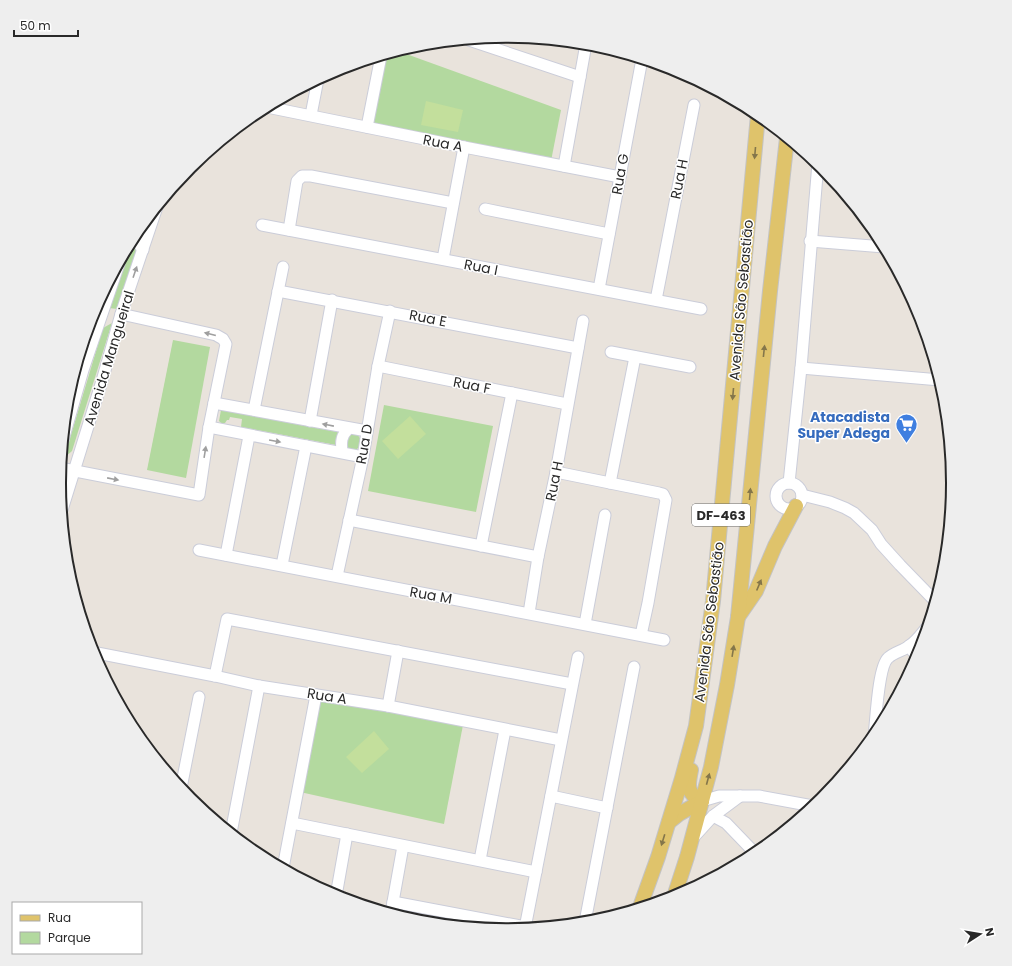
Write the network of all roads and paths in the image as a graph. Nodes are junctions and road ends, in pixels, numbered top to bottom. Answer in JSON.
{"nodes":[{"id":1,"x":481,"y":44,"type":"edge"},
{"id":2,"x":585,"y":50,"type":"edge"},
{"id":3,"x":380,"y":62,"type":"edge"},
{"id":4,"x":641,"y":64,"type":"edge"},
{"id":5,"x":580,"y":77,"type":"junction"},
{"id":6,"x":317,"y":85,"type":"edge"},
{"id":7,"x":694,"y":106,"type":"dead end"},
{"id":8,"x":277,"y":107,"type":"edge"},
{"id":9,"x":311,"y":115,"type":"junction"},
{"id":10,"x":757,"y":122,"type":"edge"},
{"id":11,"x":367,"y":127,"type":"junction"},
{"id":12,"x":786,"y":144,"type":"edge"},
{"id":13,"x":464,"y":147,"type":"junction"},
{"id":14,"x":564,"y":166,"type":"junction"},
{"id":15,"x":817,"y":172,"type":"edge"},
{"id":16,"x":620,"y":177,"type":"junction"},
{"id":17,"x":453,"y":203,"type":"junction"},
{"id":18,"x":485,"y":209,"type":"dead end"},
{"id":19,"x":152,"y":222,"type":"edge"},
{"id":20,"x":262,"y":225,"type":"dead end"},
{"id":21,"x":289,"y":230,"type":"junction"},
{"id":22,"x":609,"y":234,"type":"junction"},
{"id":23,"x":810,"y":241,"type":"junction"},
{"id":24,"x":137,"y":243,"type":"edge"},
{"id":25,"x":877,"y":246,"type":"edge"},
{"id":26,"x":143,"y":250,"type":"junction"},
{"id":27,"x":443,"y":259,"type":"junction"},
{"id":28,"x":283,"y":267,"type":"dead end"},
{"id":29,"x":599,"y":289,"type":"junction"},
{"id":30,"x":278,"y":291,"type":"junction"},
{"id":31,"x":107,"y":296,"type":"edge"},
{"id":32,"x":332,"y":300,"type":"junction"},
{"id":33,"x":656,"y":300,"type":"junction"},
{"id":34,"x":701,"y":309,"type":"dead end"},
{"id":35,"x":390,"y":311,"type":"junction"},
{"id":36,"x":121,"y":314,"type":"junction"},
{"id":37,"x":583,"y":321,"type":"dead end"},
{"id":38,"x":578,"y":348,"type":"junction"},
{"id":39,"x":611,"y":352,"type":"dead end"},
{"id":40,"x":635,"y":357,"type":"junction"},
{"id":41,"x":378,"y":366,"type":"junction"},
{"id":42,"x":690,"y":368,"type":"dead end"},
{"id":43,"x":801,"y":368,"type":"junction"},
{"id":44,"x":934,"y":379,"type":"edge"},
{"id":45,"x":512,"y":393,"type":"junction"},
{"id":46,"x":214,"y":403,"type":"junction"},
{"id":47,"x":567,"y":404,"type":"junction"},
{"id":48,"x":73,"y":406,"type":"edge"},
{"id":49,"x":254,"y":410,"type":"junction"},
{"id":50,"x":310,"y":421,"type":"junction"},
{"id":51,"x":209,"y":428,"type":"junction"},
{"id":52,"x":348,"y":429,"type":"junction"},
{"id":53,"x":367,"y":431,"type":"junction"},
{"id":54,"x":250,"y":436,"type":"junction"},
{"id":55,"x":306,"y":446,"type":"junction"},
{"id":56,"x":342,"y":452,"type":"junction"},
{"id":57,"x":362,"y":457,"type":"junction"},
{"id":58,"x":66,"y":469,"type":"edge"},
{"id":59,"x":74,"y":471,"type":"junction"},
{"id":60,"x":556,"y":472,"type":"junction"},
{"id":61,"x":789,"y":482,"type":"junction"},
{"id":62,"x":610,"y":483,"type":"junction"},
{"id":63,"x":66,"y":496,"type":"edge"},
{"id":64,"x":799,"y":501,"type":"junction"},
{"id":65,"x":605,"y":515,"type":"dead end"},
{"id":66,"x":349,"y":520,"type":"junction"},
{"id":67,"x":481,"y":546,"type":"junction"},
{"id":68,"x":199,"y":550,"type":"dead end"},
{"id":69,"x":226,"y":555,"type":"junction"},
{"id":70,"x":538,"y":557,"type":"junction"},
{"id":71,"x":282,"y":565,"type":"junction"},
{"id":72,"x":337,"y":576,"type":"junction"},
{"id":73,"x":931,"y":597,"type":"edge"},
{"id":74,"x":529,"y":613,"type":"junction"},
{"id":75,"x":738,"y":617,"type":"junction"},
{"id":76,"x":585,"y":624,"type":"junction"},
{"id":77,"x":641,"y":635,"type":"junction"},
{"id":78,"x":919,"y":636,"type":"edge"},
{"id":79,"x":664,"y":640,"type":"dead end"},
{"id":80,"x":909,"y":646,"type":"junction"},
{"id":81,"x":398,"y":651,"type":"junction"},
{"id":82,"x":913,"y":651,"type":"edge"},
{"id":83,"x":100,"y":654,"type":"edge"},
{"id":84,"x":578,"y":657,"type":"dead end"},
{"id":85,"x":634,"y":667,"type":"dead end"},
{"id":86,"x":215,"y":676,"type":"junction"},
{"id":87,"x":572,"y":684,"type":"junction"},
{"id":88,"x":259,"y":686,"type":"junction"},
{"id":89,"x":316,"y":695,"type":"junction"},
{"id":90,"x":199,"y":697,"type":"dead end"},
{"id":91,"x":388,"y":706,"type":"junction"},
{"id":92,"x":876,"y":721,"type":"edge"},
{"id":93,"x":696,"y":726,"type":"junction"},
{"id":94,"x":505,"y":730,"type":"junction"},
{"id":95,"x":561,"y":740,"type":"junction"},
{"id":96,"x":182,"y":781,"type":"edge"},
{"id":97,"x":551,"y":796,"type":"junction"},
{"id":98,"x":740,"y":796,"type":"junction"},
{"id":99,"x":702,"y":800,"type":"junction"},
{"id":100,"x":806,"y":805,"type":"edge"},
{"id":101,"x":607,"y":808,"type":"junction"},
{"id":102,"x":713,"y":816,"type":"junction"},
{"id":103,"x":669,"y":822,"type":"junction"},
{"id":104,"x":292,"y":823,"type":"junction"},
{"id":105,"x":232,"y":827,"type":"edge"},
{"id":106,"x":347,"y":834,"type":"junction"},
{"id":107,"x":692,"y":838,"type":"junction"},
{"id":108,"x":403,"y":846,"type":"junction"},
{"id":109,"x":751,"y":849,"type":"edge"},
{"id":110,"x":480,"y":860,"type":"junction"},
{"id":111,"x":284,"y":863,"type":"edge"},
{"id":112,"x":536,"y":872,"type":"junction"},
{"id":113,"x":676,"y":889,"type":"edge"},
{"id":114,"x":337,"y":890,"type":"edge"},
{"id":115,"x":642,"y":901,"type":"edge"},
{"id":116,"x":392,"y":908,"type":"edge"},
{"id":117,"x":586,"y":916,"type":"edge"},
{"id":118,"x":526,"y":922,"type":"edge"},
{"id":119,"x":494,"y":923,"type":"edge"}],
"edges":[{"from":1,"to":5,"type":"street"},
{"from":2,"to":5,"type":"street"},
{"from":3,"to":11,"type":"street"},
{"from":4,"to":16,"type":"street","name":"Rua G"},
{"from":5,"to":14,"type":"street"},
{"from":6,"to":9,"type":"street"},
{"from":7,"to":33,"type":"street","name":"Rua H"},
{"from":8,"to":9,"type":"street","name":"Rua A"},
{"from":9,"to":11,"type":"street","name":"Rua A"},
{"from":10,"to":93,"type":"main road","name":"Avenida São Sebastião","number":"DF-463","one_way":true},
{"from":11,"to":13,"type":"street","name":"Rua A"},
{"from":75,"to":12,"type":"main road","name":"Avenida São Sebastião","number":"DF-463","one_way":true},
{"from":13,"to":14,"type":"street","name":"Rua A"},
{"from":13,"to":17,"type":"street"},
{"from":14,"to":16,"type":"street","name":"Rua A"},
{"from":15,"to":23,"type":"street"},
{"from":16,"to":22,"type":"street","name":"Rua G"},
{"from":17,"to":21,"type":"street"},
{"from":17,"to":27,"type":"street"},
{"from":18,"to":22,"type":"street"},
{"from":19,"to":26,"type":"street","name":"Avenida Mangueiral"},
{"from":20,"to":21,"type":"street","name":"Rua I"},
{"from":21,"to":27,"type":"street","name":"Rua I"},
{"from":22,"to":29,"type":"street","name":"Rua G"},
{"from":23,"to":25,"type":"street"},
{"from":23,"to":43,"type":"street"},
{"from":24,"to":26,"type":"street"},
{"from":36,"to":26,"type":"street","name":"Avenida Mangueiral","one_way":true},
{"from":27,"to":29,"type":"street","name":"Rua I"},
{"from":28,"to":30,"type":"street"},
{"from":29,"to":33,"type":"street","name":"Rua I"},
{"from":30,"to":32,"type":"street","name":"Rua E"},
{"from":30,"to":49,"type":"street"},
{"from":31,"to":48,"type":"street","name":"Avenida Mangueiral"},
{"from":32,"to":35,"type":"street","name":"Rua E"},
{"from":32,"to":50,"type":"street"},
{"from":33,"to":34,"type":"street","name":"Rua I"},
{"from":35,"to":38,"type":"street","name":"Rua E"},
{"from":35,"to":41,"type":"street","name":"Rua D"},
{"from":46,"to":36,"type":"street","one_way":true},
{"from":36,"to":59,"type":"street","name":"Avenida Mangueiral"},
{"from":37,"to":38,"type":"street","name":"Rua H"},
{"from":38,"to":47,"type":"street","name":"Rua H"},
{"from":39,"to":40,"type":"street"},
{"from":40,"to":42,"type":"street"},
{"from":40,"to":62,"type":"street"},
{"from":41,"to":45,"type":"street","name":"Rua F"},
{"from":41,"to":53,"type":"street","name":"Rua D"},
{"from":43,"to":44,"type":"street"},
{"from":43,"to":61,"type":"street"},
{"from":45,"to":47,"type":"street","name":"Rua F"},
{"from":45,"to":67,"type":"street"},
{"from":46,"to":49,"type":"street"},
{"from":46,"to":51,"type":"street"},
{"from":47,"to":60,"type":"street","name":"Rua H"},
{"from":49,"to":50,"type":"street"},
{"from":52,"to":50,"type":"street","one_way":true},
{"from":51,"to":54,"type":"street"},
{"from":59,"to":51,"type":"street","one_way":true},
{"from":52,"to":53,"type":"street"},
{"from":52,"to":56,"type":"street"},
{"from":53,"to":57,"type":"street","name":"Rua D"},
{"from":54,"to":55,"type":"street","one_way":true},
{"from":54,"to":69,"type":"street"},
{"from":55,"to":56,"type":"street"},
{"from":55,"to":71,"type":"street"},
{"from":56,"to":57,"type":"street"},
{"from":57,"to":66,"type":"street","name":"Rua D"},
{"from":58,"to":59,"type":"street"},
{"from":59,"to":63,"type":"street","name":"Avenida Mangueiral"},
{"from":60,"to":62,"type":"street"},
{"from":60,"to":70,"type":"street","name":"Rua H"},
{"from":61,"to":64,"type":"street"},
{"from":61,"to":64,"type":"street"},
{"from":62,"to":77,"type":"street"},
{"from":64,"to":73,"type":"street"},
{"from":75,"to":64,"type":"main road","one_way":true},
{"from":65,"to":76,"type":"street"},
{"from":66,"to":67,"type":"street"},
{"from":66,"to":72,"type":"street","name":"Rua D"},
{"from":67,"to":70,"type":"street"},
{"from":68,"to":69,"type":"street","name":"Rua M"},
{"from":69,"to":71,"type":"street","name":"Rua M"},
{"from":70,"to":74,"type":"street","name":"Rua H"},
{"from":71,"to":72,"type":"street","name":"Rua M"},
{"from":72,"to":74,"type":"street","name":"Rua M"},
{"from":74,"to":76,"type":"street","name":"Rua M"},
{"from":99,"to":75,"type":"main road","name":"Avenida São Sebastião","number":"DF-463","one_way":true},
{"from":76,"to":77,"type":"street","name":"Rua M"},
{"from":77,"to":79,"type":"street","name":"Rua M"},
{"from":78,"to":80,"type":"street"},
{"from":80,"to":82,"type":"street"},
{"from":80,"to":92,"type":"street"},
{"from":81,"to":86,"type":"street"},
{"from":81,"to":87,"type":"street"},
{"from":81,"to":91,"type":"street"},
{"from":83,"to":86,"type":"street","name":"Rua A"},
{"from":84,"to":87,"type":"street"},
{"from":85,"to":101,"type":"street"},
{"from":86,"to":88,"type":"street","name":"Rua A"},
{"from":87,"to":95,"type":"street"},
{"from":88,"to":89,"type":"street","name":"Rua A"},
{"from":88,"to":105,"type":"street"},
{"from":89,"to":91,"type":"street","name":"Rua A"},
{"from":89,"to":104,"type":"street"},
{"from":90,"to":96,"type":"street"},
{"from":91,"to":94,"type":"street","name":"Rua A"},
{"from":93,"to":99,"type":"main road"},
{"from":93,"to":103,"type":"main road","name":"Avenida São Sebastião","number":"DF-463"},
{"from":94,"to":95,"type":"street","name":"Rua A"},
{"from":94,"to":110,"type":"street"},
{"from":95,"to":97,"type":"street"},
{"from":97,"to":101,"type":"street"},
{"from":97,"to":112,"type":"street"},
{"from":98,"to":99,"type":"street"},
{"from":98,"to":100,"type":"street"},
{"from":98,"to":102,"type":"street"},
{"from":99,"to":103,"type":"main road"},
{"from":99,"to":107,"type":"main road","name":"Avenida São Sebastião","number":"DF-463"},
{"from":101,"to":117,"type":"street"},
{"from":102,"to":107,"type":"street"},
{"from":102,"to":109,"type":"street"},
{"from":103,"to":115,"type":"main road","name":"Avenida São Sebastião","number":"DF-463","one_way":true},
{"from":104,"to":106,"type":"street"},
{"from":104,"to":111,"type":"street"},
{"from":106,"to":108,"type":"street"},
{"from":106,"to":114,"type":"street"},
{"from":107,"to":113,"type":"main road","name":"Avenida São Sebastião","number":"DF-463"},
{"from":108,"to":110,"type":"street"},
{"from":108,"to":116,"type":"street"},
{"from":110,"to":112,"type":"street"},
{"from":112,"to":118,"type":"street"},
{"from":116,"to":119,"type":"street"}]}
